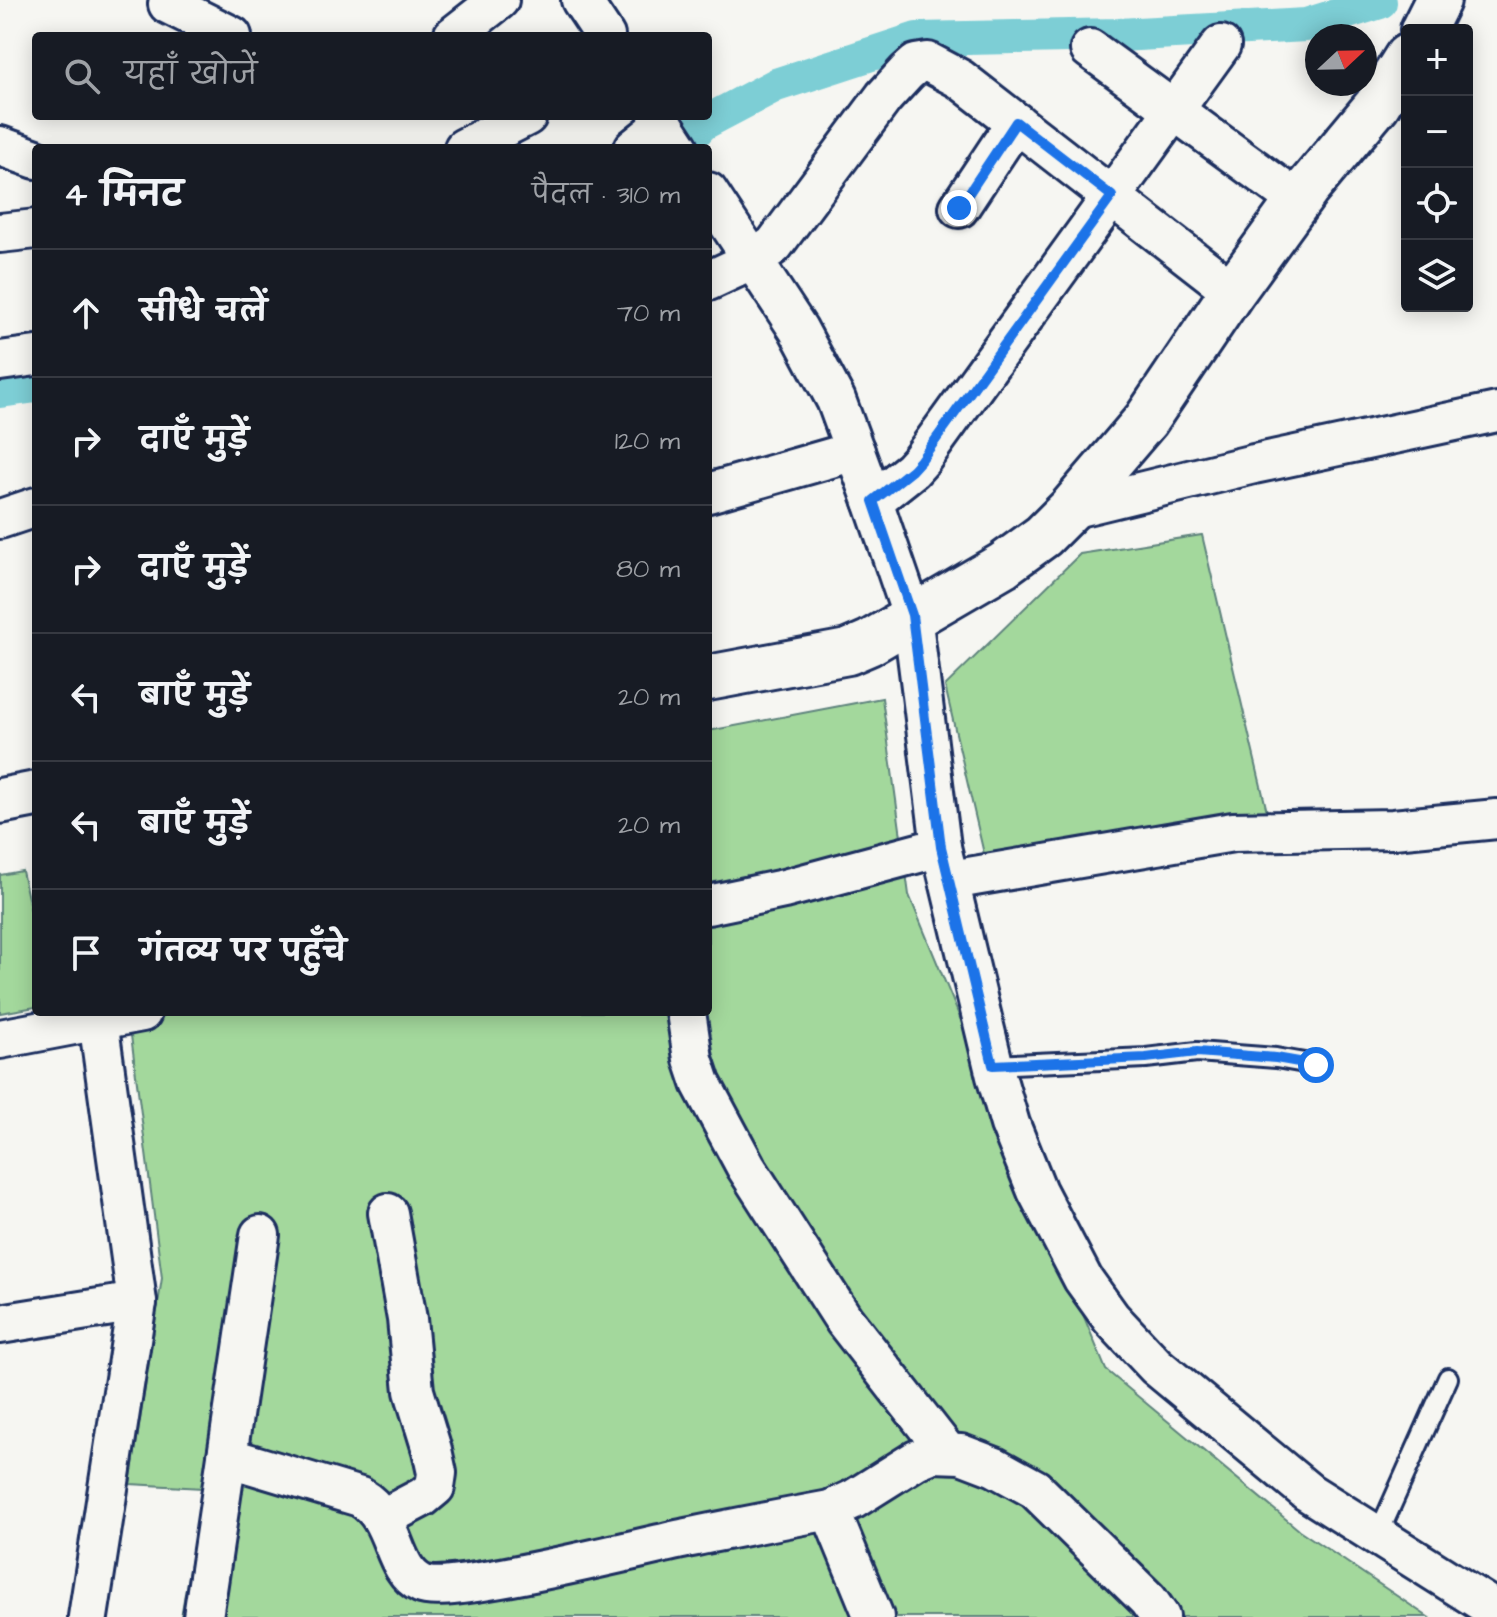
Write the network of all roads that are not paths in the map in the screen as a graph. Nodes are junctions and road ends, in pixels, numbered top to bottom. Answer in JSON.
{"nodes":[{"id":1,"x":499,"y":0,"type":"edge"},
{"id":2,"x":581,"y":0,"type":"edge"},
{"id":3,"x":1438,"y":0,"type":"edge"},
{"id":4,"x":168,"y":4,"type":"dead end"},
{"id":5,"x":1426,"y":24,"type":"edge"},
{"id":6,"x":224,"y":32,"type":"edge"},
{"id":7,"x":458,"y":32,"type":"edge"},
{"id":8,"x":602,"y":32,"type":"edge"},
{"id":9,"x":1221,"y":45,"type":"dead end"},
{"id":10,"x":1090,"y":49,"type":"dead end"},
{"id":11,"x":1401,"y":67,"type":"edge"},
{"id":12,"x":1173,"y":111,"type":"junction"},
{"id":13,"x":519,"y":120,"type":"edge"},
{"id":14,"x":1016,"y":122,"type":"junction"},
{"id":15,"x":667,"y":129,"type":"edge"},
{"id":16,"x":472,"y":144,"type":"edge"},
{"id":17,"x":641,"y":144,"type":"edge"},
{"id":18,"x":0,"y":146,"type":"edge"},
{"id":19,"x":32,"y":158,"type":"edge"},
{"id":20,"x":1112,"y":196,"type":"junction"},
{"id":21,"x":712,"y":198,"type":"edge"},
{"id":22,"x":1298,"y":201,"type":"junction"},
{"id":23,"x":959,"y":208,"type":"dead end"},
{"id":24,"x":32,"y":229,"type":"edge"},
{"id":25,"x":0,"y":233,"type":"edge"},
{"id":26,"x":753,"y":260,"type":"junction"},
{"id":27,"x":712,"y":279,"type":"edge"},
{"id":28,"x":1233,"y":291,"type":"junction"},
{"id":29,"x":32,"y":357,"type":"edge"},
{"id":30,"x":0,"y":361,"type":"edge"},
{"id":31,"x":1497,"y":412,"type":"edge"},
{"id":32,"x":855,"y":451,"type":"junction"},
{"id":33,"x":712,"y":492,"type":"edge"},
{"id":34,"x":873,"y":501,"type":"junction"},
{"id":35,"x":32,"y":508,"type":"edge"},
{"id":36,"x":1070,"y":509,"type":"junction"},
{"id":37,"x":0,"y":519,"type":"edge"},
{"id":38,"x":912,"y":615,"type":"junction"},
{"id":39,"x":712,"y":677,"type":"edge"},
{"id":40,"x":32,"y":795,"type":"edge"},
{"id":41,"x":0,"y":801,"type":"edge"},
{"id":42,"x":1497,"y":819,"type":"edge"},
{"id":43,"x":946,"y":863,"type":"junction"},
{"id":44,"x":712,"y":904,"type":"edge"},
{"id":45,"x":120,"y":1016,"type":"edge"},
{"id":46,"x":687,"y":1016,"type":"edge"},
{"id":47,"x":98,"y":1020,"type":"junction"},
{"id":48,"x":0,"y":1039,"type":"edge"},
{"id":49,"x":993,"y":1065,"type":"junction"},
{"id":50,"x":1316,"y":1065,"type":"dead end"},
{"id":51,"x":388,"y":1213,"type":"dead end"},
{"id":52,"x":260,"y":1235,"type":"dead end"},
{"id":53,"x":137,"y":1302,"type":"junction"},
{"id":54,"x":0,"y":1324,"type":"edge"},
{"id":55,"x":1448,"y":1378,"type":"dead end"},
{"id":56,"x":947,"y":1452,"type":"junction"},
{"id":57,"x":227,"y":1457,"type":"junction"},
{"id":58,"x":830,"y":1510,"type":"junction"},
{"id":59,"x":383,"y":1518,"type":"junction"},
{"id":60,"x":1377,"y":1537,"type":"junction"},
{"id":61,"x":1497,"y":1611,"type":"edge"},
{"id":62,"x":88,"y":1617,"type":"edge"},
{"id":63,"x":203,"y":1617,"type":"edge"},
{"id":64,"x":874,"y":1617,"type":"edge"},
{"id":65,"x":1160,"y":1617,"type":"edge"}],
"edges":[{"from":1,"to":7,"type":"street"},
{"from":2,"to":8,"type":"street"},
{"from":3,"to":5,"type":"street"},
{"from":4,"to":6,"type":"street"},
{"from":9,"to":12,"type":"street"},
{"from":10,"to":12,"type":"street"},
{"from":11,"to":22,"type":"street"},
{"from":12,"to":20,"type":"street"},
{"from":12,"to":22,"type":"street"},
{"from":13,"to":16,"type":"street"},
{"from":14,"to":20,"type":"street"},
{"from":14,"to":23,"type":"street"},
{"from":14,"to":26,"type":"street"},
{"from":15,"to":17,"type":"street"},
{"from":18,"to":19,"type":"street"},
{"from":20,"to":28,"type":"street"},
{"from":20,"to":34,"type":"street"},
{"from":21,"to":26,"type":"street"},
{"from":22,"to":28,"type":"street"},
{"from":24,"to":25,"type":"street"},
{"from":26,"to":27,"type":"street"},
{"from":26,"to":32,"type":"street"},
{"from":28,"to":36,"type":"street"},
{"from":29,"to":30,"type":"street"},
{"from":31,"to":36,"type":"street"},
{"from":32,"to":33,"type":"street"},
{"from":32,"to":34,"type":"street"},
{"from":34,"to":38,"type":"street"},
{"from":35,"to":37,"type":"street"},
{"from":36,"to":38,"type":"street"},
{"from":38,"to":39,"type":"street"},
{"from":38,"to":43,"type":"street"},
{"from":40,"to":41,"type":"street"},
{"from":42,"to":43,"type":"street"},
{"from":43,"to":44,"type":"street"},
{"from":43,"to":49,"type":"street"},
{"from":45,"to":47,"type":"street"},
{"from":46,"to":56,"type":"street"},
{"from":47,"to":48,"type":"street"},
{"from":47,"to":53,"type":"street"},
{"from":49,"to":50,"type":"lane"},
{"from":49,"to":60,"type":"street"},
{"from":51,"to":59,"type":"street"},
{"from":52,"to":57,"type":"street"},
{"from":53,"to":54,"type":"street"},
{"from":53,"to":62,"type":"street"},
{"from":55,"to":60,"type":"lane"},
{"from":56,"to":58,"type":"street"},
{"from":56,"to":65,"type":"street"},
{"from":57,"to":59,"type":"street"},
{"from":57,"to":63,"type":"street"},
{"from":58,"to":59,"type":"street"},
{"from":58,"to":64,"type":"street"},
{"from":60,"to":61,"type":"street"}]}
